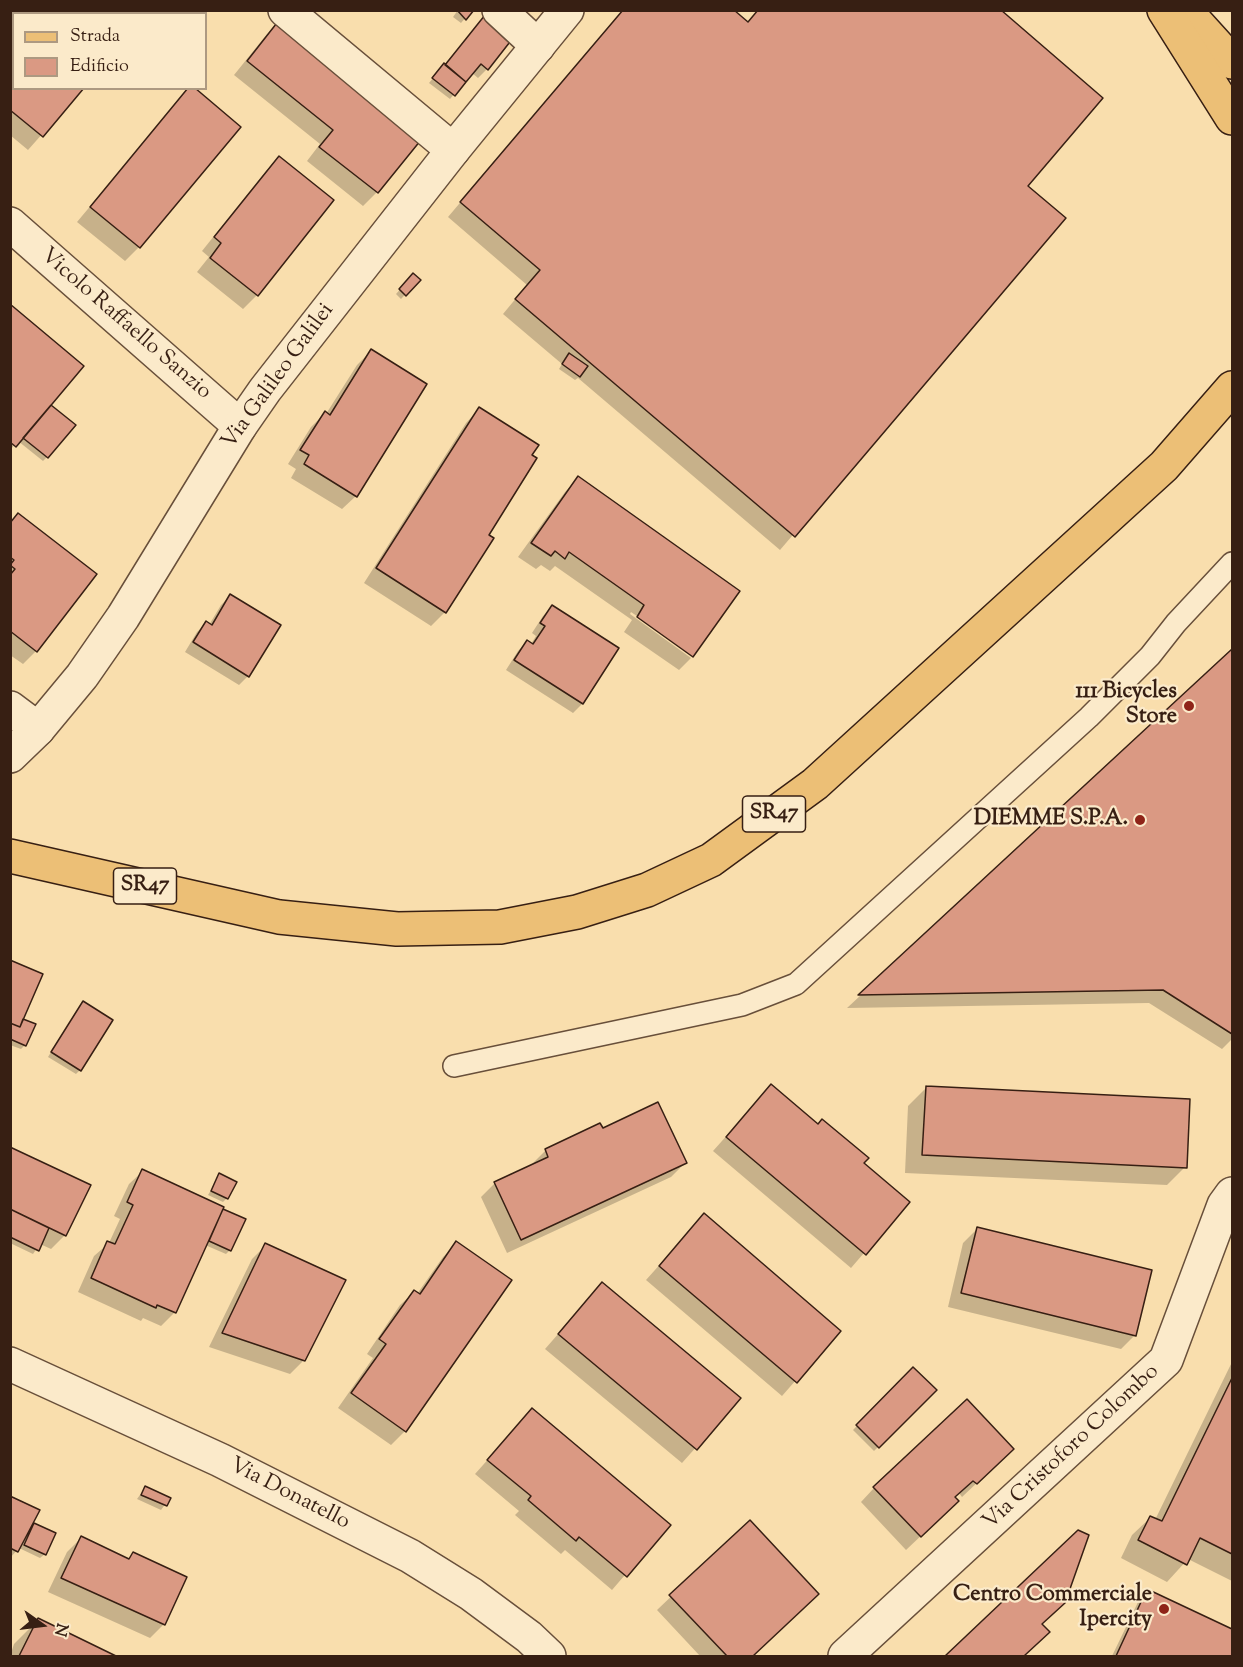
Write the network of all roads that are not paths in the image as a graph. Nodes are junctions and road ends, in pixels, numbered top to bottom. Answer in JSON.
{"nodes":[{"id":1,"x":285,"y":10,"type":"edge"},
{"id":2,"x":499,"y":10,"type":"edge"},
{"id":3,"x":567,"y":10,"type":"edge"},
{"id":4,"x":1164,"y":10,"type":"edge"},
{"id":5,"x":1185,"y":10,"type":"edge"},
{"id":6,"x":538,"y":46,"type":"junction"},
{"id":7,"x":1233,"y":62,"type":"edge"},
{"id":8,"x":1233,"y":118,"type":"edge"},
{"id":9,"x":453,"y":150,"type":"junction"},
{"id":10,"x":10,"y":224,"type":"edge"},
{"id":11,"x":1233,"y":388,"type":"edge"},
{"id":12,"x":1233,"y":424,"type":"edge"},
{"id":13,"x":240,"y":426,"type":"junction"},
{"id":14,"x":1164,"y":466,"type":"junction"},
{"id":15,"x":1233,"y":563,"type":"edge"},
{"id":16,"x":10,"y":708,"type":"edge"},
{"id":17,"x":38,"y":729,"type":"junction"},
{"id":18,"x":10,"y":756,"type":"edge"},
{"id":19,"x":10,"y":856,"type":"edge"},
{"id":20,"x":454,"y":1066,"type":"dead end"},
{"id":21,"x":1233,"y":1194,"type":"edge"},
{"id":22,"x":10,"y":1364,"type":"edge"},
{"id":23,"x":549,"y":1656,"type":"edge"},
{"id":24,"x":845,"y":1656,"type":"edge"}],
"edges":[{"from":1,"to":9,"type":"street"},
{"from":2,"to":6,"type":"street"},
{"from":3,"to":6,"type":"street","name":"Via Galileo Galilei"},
{"from":4,"to":8,"type":"main road"},
{"from":5,"to":7,"type":"main road"},
{"from":6,"to":9,"type":"street","name":"Via Galileo Galilei"},
{"from":9,"to":13,"type":"street","name":"Via Galileo Galilei"},
{"from":10,"to":13,"type":"street","name":"Vicolo Raffaello Sanzio"},
{"from":11,"to":14,"type":"main road","number":"SR47"},
{"from":12,"to":14,"type":"main road","number":"SR47"},
{"from":13,"to":17,"type":"street","name":"Via Galileo Galilei"},
{"from":14,"to":19,"type":"main road","number":"SR47"},
{"from":15,"to":20,"type":"lane"},
{"from":16,"to":17,"type":"street"},
{"from":17,"to":18,"type":"street","name":"Via Galileo Galilei"},
{"from":21,"to":24,"type":"street","name":"Via Cristoforo Colombo"},
{"from":22,"to":23,"type":"street","name":"Via Donatello"}]}
